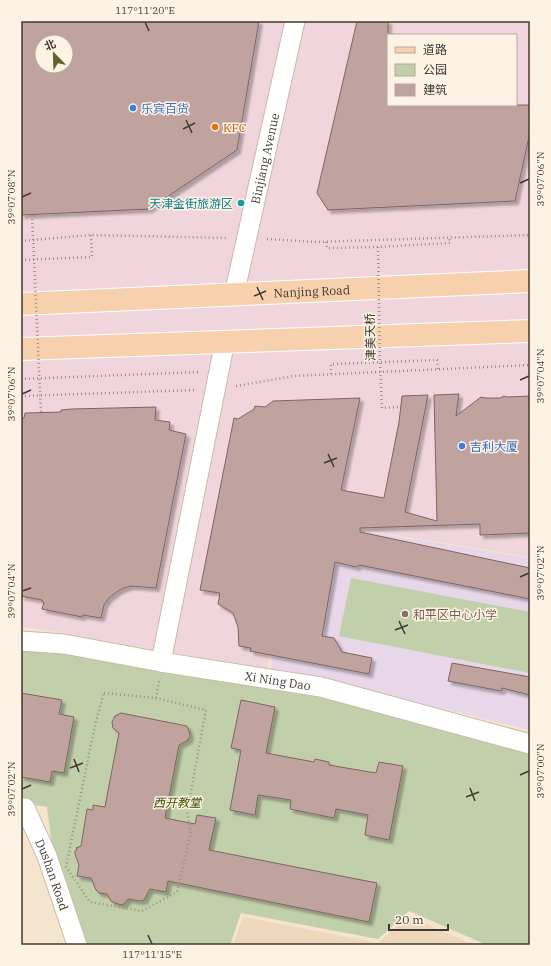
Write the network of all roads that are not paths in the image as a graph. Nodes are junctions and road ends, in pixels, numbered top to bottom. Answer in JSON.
{"nodes":[{"id":1,"x":295,"y":21,"type":"edge"},
{"id":2,"x":530,"y":281,"type":"edge"},
{"id":3,"x":234,"y":295,"type":"junction"},
{"id":4,"x":21,"y":304,"type":"edge"},
{"id":5,"x":530,"y":331,"type":"edge"},
{"id":6,"x":225,"y":341,"type":"junction"},
{"id":7,"x":21,"y":349,"type":"edge"},
{"id":8,"x":21,"y":641,"type":"edge"},
{"id":9,"x":162,"y":662,"type":"junction"},
{"id":10,"x":530,"y":744,"type":"edge"},
{"id":11,"x":21,"y":808,"type":"edge"},
{"id":12,"x":77,"y":945,"type":"edge"}],
"edges":[{"from":1,"to":3,"type":"street","name":"Binjiang Avenue"},
{"from":2,"to":3,"type":"main road","name":"Nanjing Road"},
{"from":3,"to":4,"type":"main road","name":"Nanjing Road"},
{"from":5,"to":6,"type":"main road"},
{"from":6,"to":7,"type":"main road"},
{"from":6,"to":9,"type":"street"},
{"from":8,"to":9,"type":"street","name":"Xi Ning Dao"},
{"from":9,"to":10,"type":"street","name":"Xi Ning Dao"},
{"from":11,"to":12,"type":"street","name":"Dushan Road"}]}
